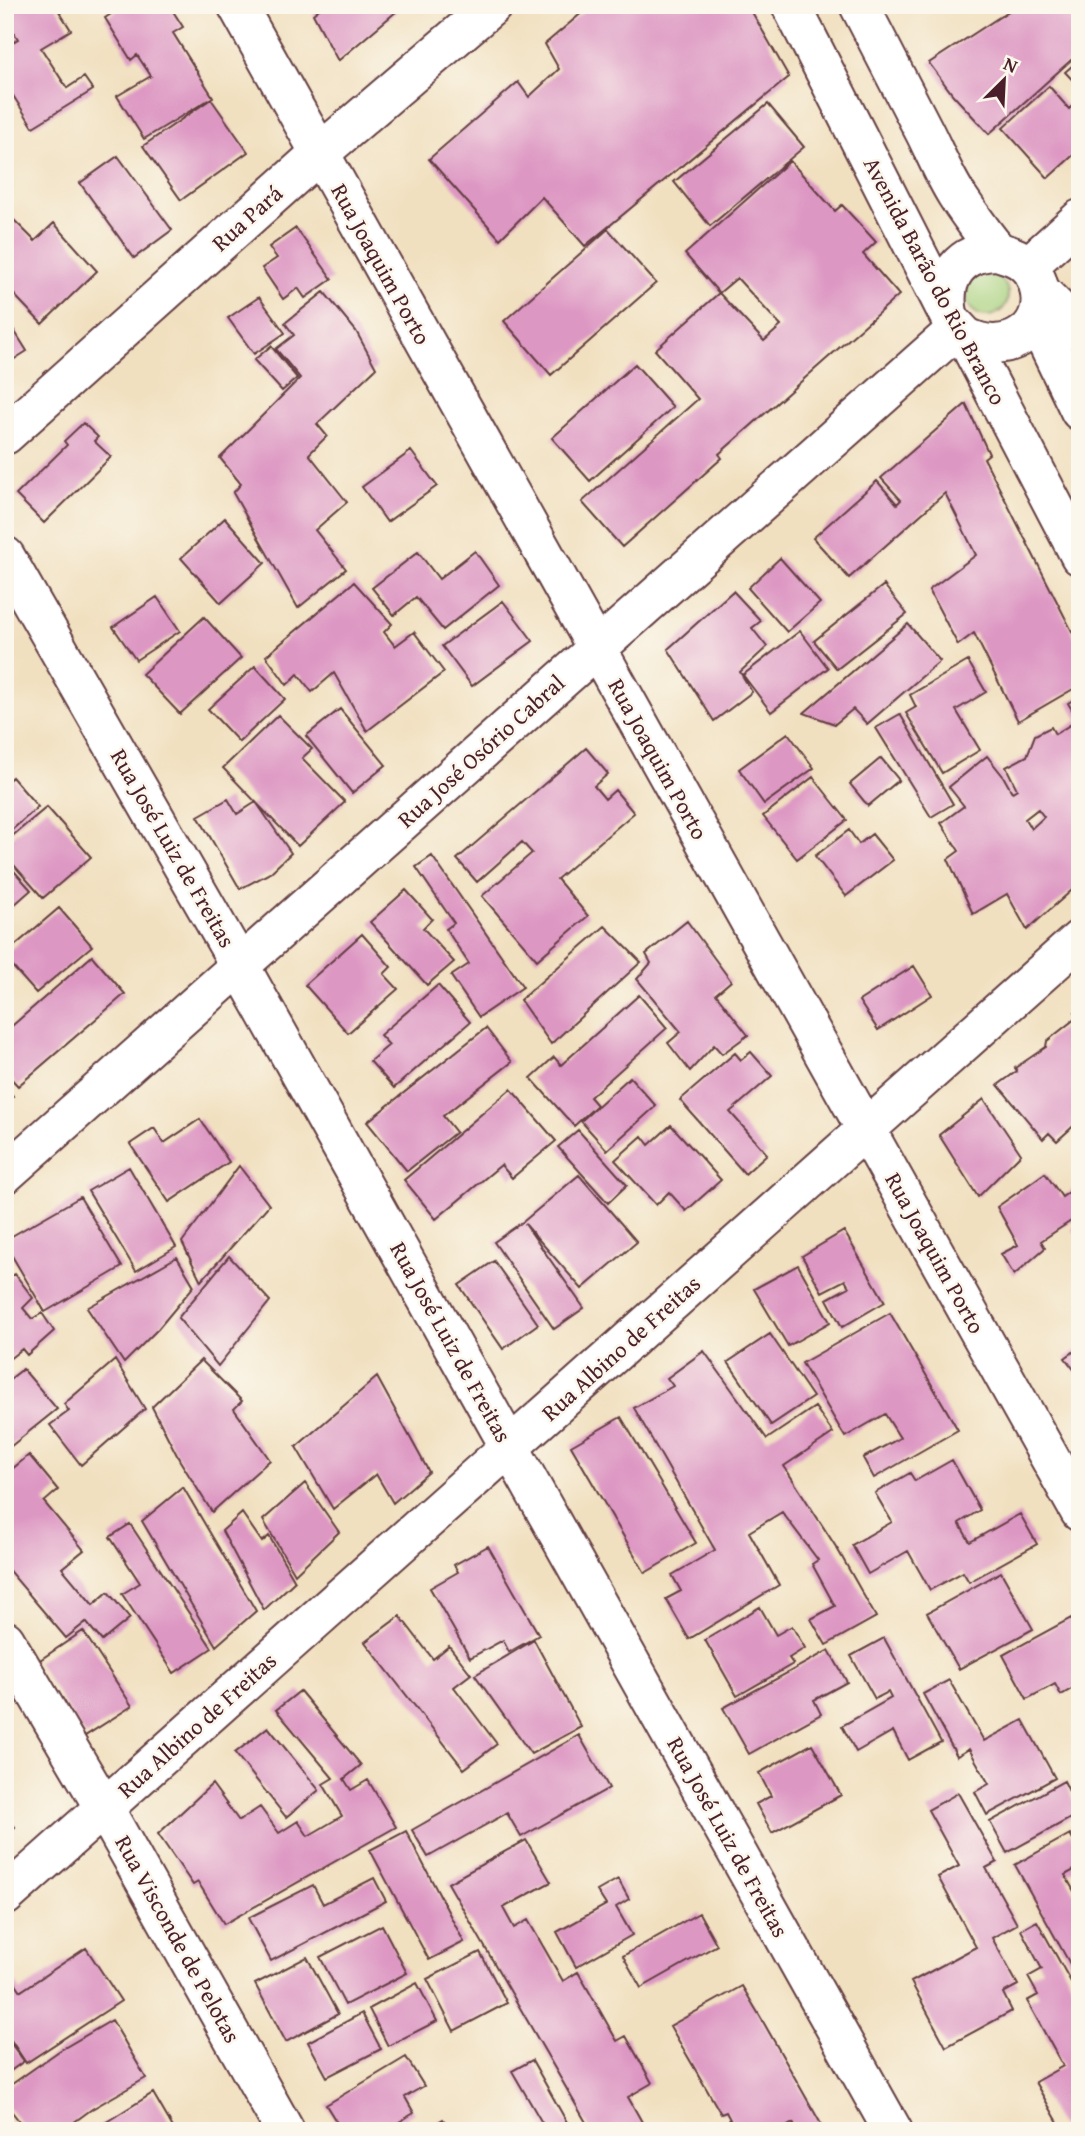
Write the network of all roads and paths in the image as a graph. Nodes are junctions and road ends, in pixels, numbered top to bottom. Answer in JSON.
{"nodes":[{"id":1,"x":237,"y":5,"type":"edge"},
{"id":2,"x":492,"y":5,"type":"edge"},
{"id":3,"x":791,"y":5,"type":"edge"},
{"id":4,"x":859,"y":5,"type":"edge"},
{"id":5,"x":320,"y":153,"type":"junction"},
{"id":6,"x":1080,"y":219,"type":"edge"},
{"id":7,"x":1026,"y":282,"type":"junction"},
{"id":8,"x":957,"y":326,"type":"junction"},
{"id":9,"x":1080,"y":331,"type":"edge"},
{"id":10,"x":1080,"y":411,"type":"edge"},
{"id":11,"x":5,"y":435,"type":"edge"},
{"id":12,"x":5,"y":556,"type":"edge"},
{"id":13,"x":1080,"y":556,"type":"edge"},
{"id":14,"x":597,"y":649,"type":"junction"},
{"id":15,"x":1080,"y":939,"type":"edge"},
{"id":16,"x":240,"y":966,"type":"junction"},
{"id":17,"x":866,"y":1130,"type":"junction"},
{"id":18,"x":5,"y":1174,"type":"edge"},
{"id":19,"x":510,"y":1447,"type":"junction"},
{"id":20,"x":1080,"y":1512,"type":"edge"},
{"id":21,"x":5,"y":1640,"type":"edge"},
{"id":22,"x":104,"y":1808,"type":"junction"},
{"id":23,"x":5,"y":1896,"type":"edge"},
{"id":24,"x":285,"y":2131,"type":"edge"},
{"id":25,"x":893,"y":2131,"type":"edge"}],
"edges":[{"from":1,"to":5,"type":"street","name":"Rua Joaquim Porto"},
{"from":2,"to":5,"type":"street","name":"Rua Pará"},
{"from":3,"to":8,"type":"street","name":"Avenida Barão do Rio Branco"},
{"from":4,"to":7,"type":"street"},
{"from":5,"to":11,"type":"street","name":"Rua Pará"},
{"from":5,"to":14,"type":"street","name":"Rua Joaquim Porto"},
{"from":6,"to":7,"type":"street"},
{"from":7,"to":8,"type":"street"},
{"from":7,"to":8,"type":"street"},
{"from":7,"to":9,"type":"street"},
{"from":7,"to":10,"type":"street"},
{"from":8,"to":13,"type":"street","name":"Avenida Barão do Rio Branco"},
{"from":8,"to":14,"type":"street","name":"Rua José Osório Cabral"},
{"from":12,"to":16,"type":"street","name":"Rua José Luiz de Freitas"},
{"from":14,"to":16,"type":"street","name":"Rua José Osório Cabral"},
{"from":14,"to":17,"type":"street","name":"Rua Joaquim Porto"},
{"from":15,"to":17,"type":"street","name":"Rua Albino de Freitas"},
{"from":16,"to":18,"type":"street","name":"Rua José Osório Cabral"},
{"from":16,"to":19,"type":"street","name":"Rua José Luiz de Freitas"},
{"from":17,"to":19,"type":"street","name":"Rua Albino de Freitas"},
{"from":17,"to":20,"type":"street","name":"Rua Joaquim Porto"},
{"from":19,"to":22,"type":"street","name":"Rua Albino de Freitas"},
{"from":19,"to":25,"type":"street","name":"Rua José Luiz de Freitas"},
{"from":21,"to":22,"type":"street","name":"Rua Visconde de Pelotas"},
{"from":22,"to":23,"type":"street","name":"Rua Albino de Freitas"},
{"from":22,"to":24,"type":"street","name":"Rua Visconde de Pelotas"}]}
